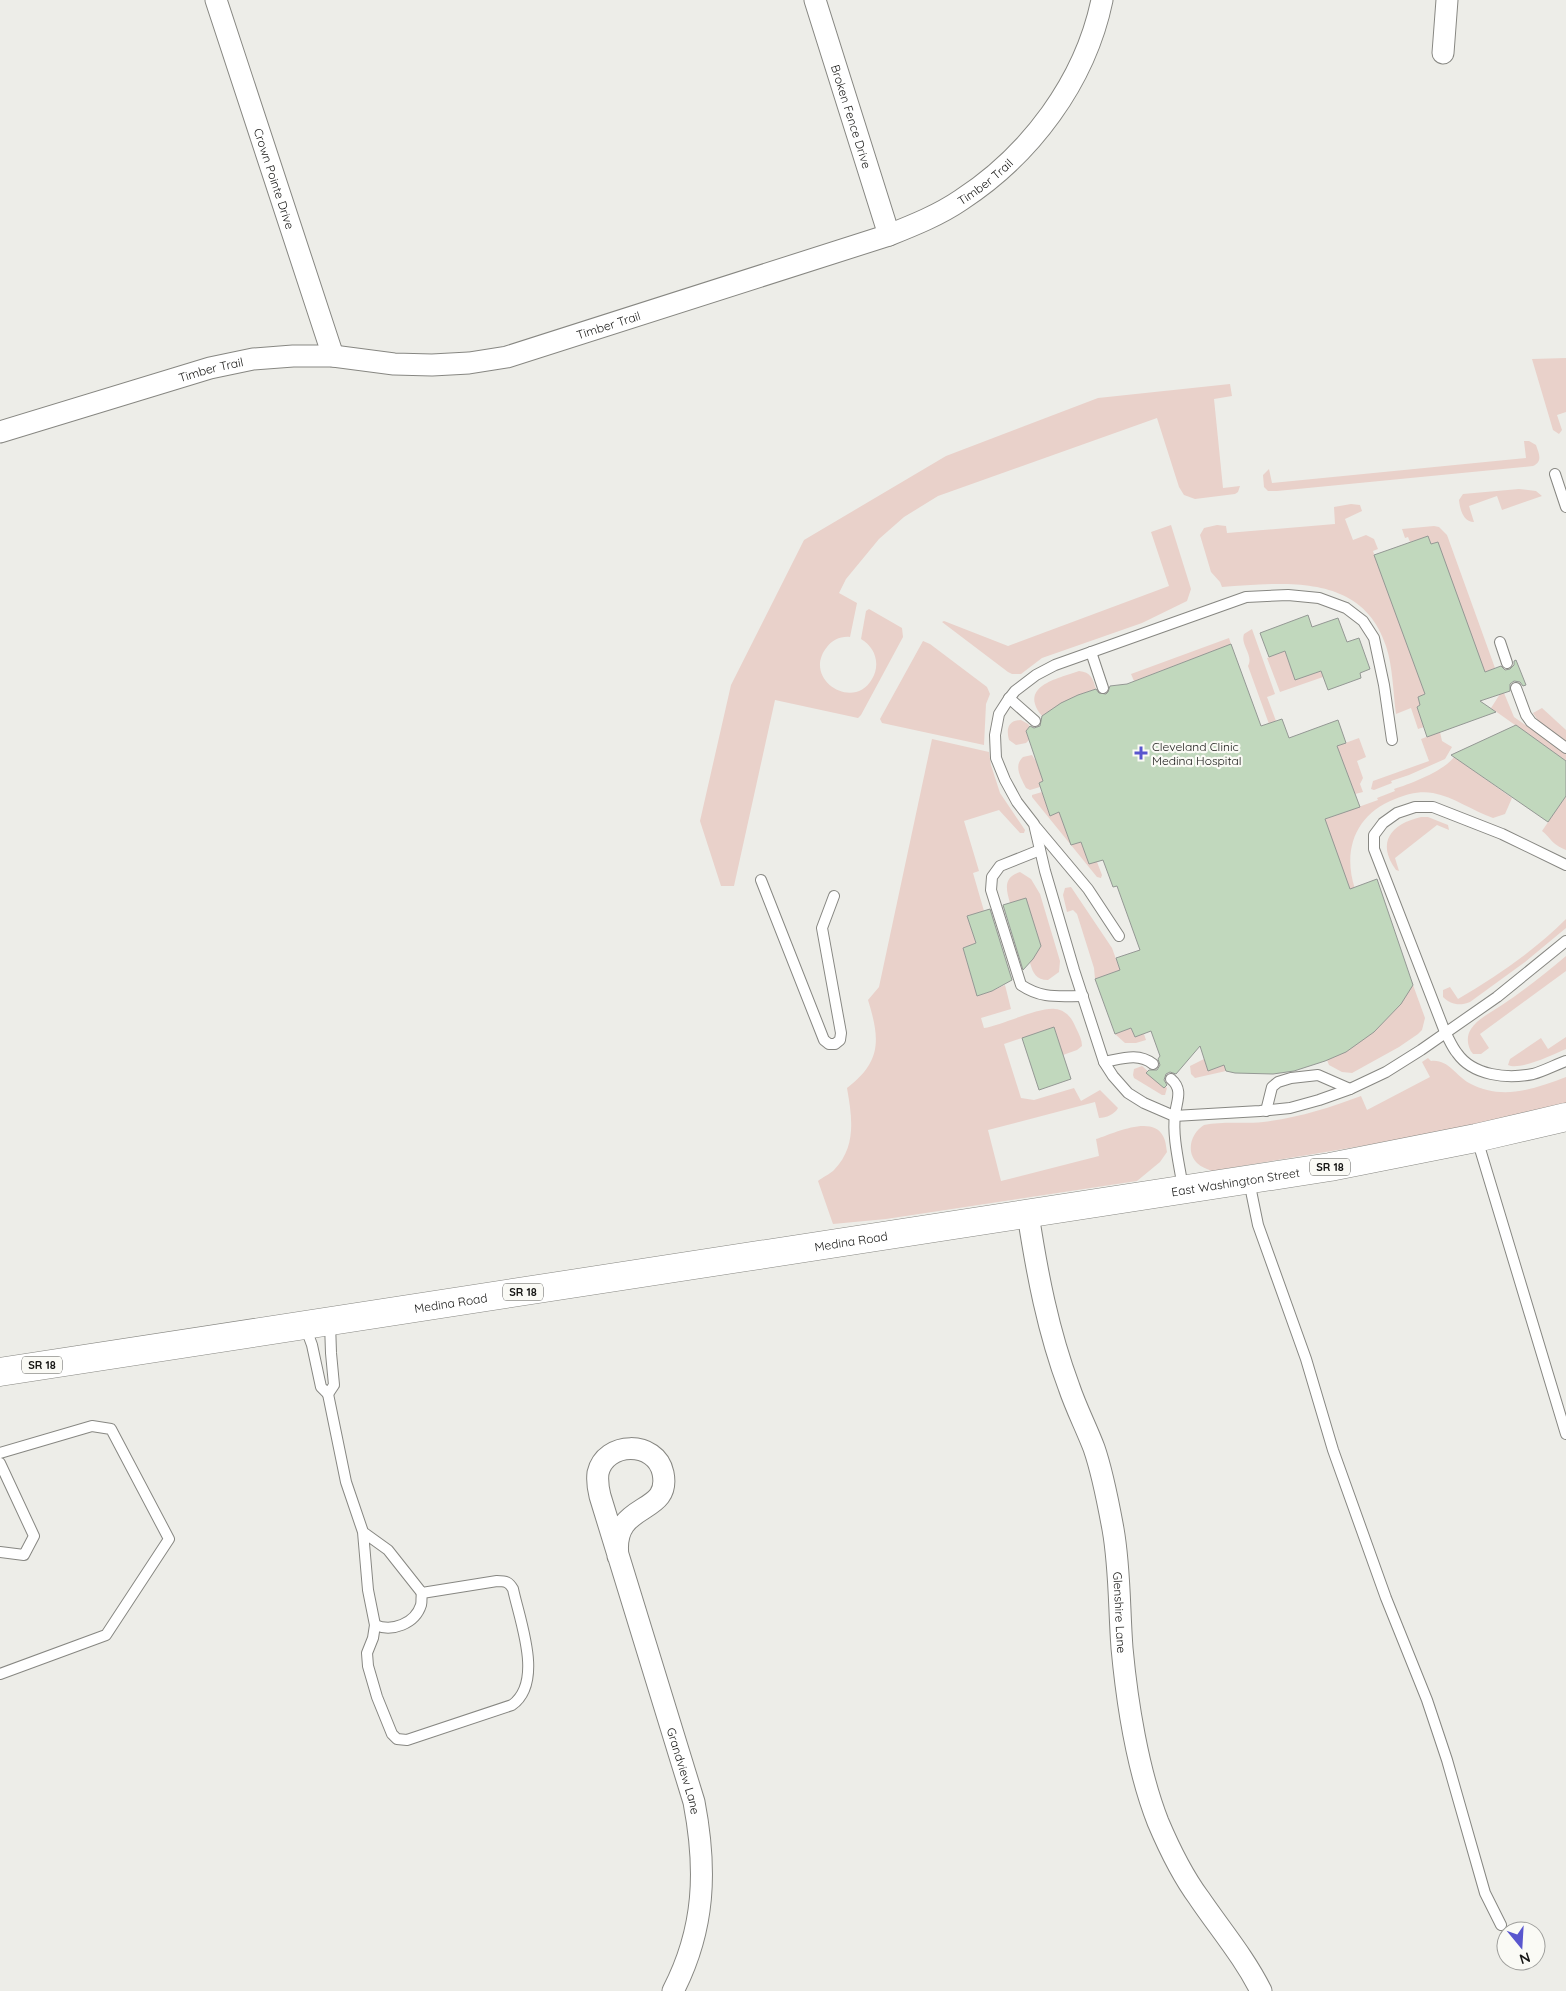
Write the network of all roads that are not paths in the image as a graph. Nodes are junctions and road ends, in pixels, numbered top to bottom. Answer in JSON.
{"nodes":[{"id":1,"x":216,"y":0,"type":"edge"},
{"id":2,"x":815,"y":0,"type":"edge"},
{"id":3,"x":1102,"y":0,"type":"edge"},
{"id":4,"x":1447,"y":0,"type":"edge"},
{"id":5,"x":1443,"y":53,"type":"dead end"},
{"id":6,"x":889,"y":235,"type":"junction"},
{"id":7,"x":333,"y":356,"type":"junction"},
{"id":8,"x":0,"y":432,"type":"edge"},
{"id":9,"x":1555,"y":474,"type":"dead end"},
{"id":10,"x":1566,"y":507,"type":"edge"},
{"id":11,"x":1500,"y":642,"type":"dead end"},
{"id":12,"x":1091,"y":652,"type":"junction"},
{"id":13,"x":1507,"y":663,"type":"dead end"},
{"id":14,"x":1103,"y":688,"type":"dead end"},
{"id":15,"x":1516,"y":688,"type":"dead end"},
{"id":16,"x":1009,"y":698,"type":"junction"},
{"id":17,"x":1035,"y":721,"type":"dead end"},
{"id":18,"x":1392,"y":740,"type":"dead end"},
{"id":19,"x":1566,"y":748,"type":"edge"},
{"id":20,"x":1034,"y":824,"type":"junction"},
{"id":21,"x":1040,"y":850,"type":"junction"},
{"id":22,"x":1566,"y":865,"type":"edge"},
{"id":23,"x":761,"y":880,"type":"dead end"},
{"id":24,"x":834,"y":896,"type":"dead end"},
{"id":25,"x":1119,"y":936,"type":"dead end"},
{"id":26,"x":1566,"y":941,"type":"edge"},
{"id":27,"x":1083,"y":996,"type":"junction"},
{"id":28,"x":1445,"y":1032,"type":"junction"},
{"id":29,"x":1566,"y":1061,"type":"edge"},
{"id":30,"x":1104,"y":1062,"type":"junction"},
{"id":31,"x":1153,"y":1064,"type":"dead end"},
{"id":32,"x":1171,"y":1079,"type":"dead end"},
{"id":33,"x":1350,"y":1088,"type":"junction"},
{"id":34,"x":1266,"y":1111,"type":"junction"},
{"id":35,"x":1174,"y":1116,"type":"junction"},
{"id":36,"x":1566,"y":1117,"type":"edge"},
{"id":37,"x":1476,"y":1138,"type":"junction"},
{"id":38,"x":1248,"y":1180,"type":"junction"},
{"id":39,"x":1183,"y":1190,"type":"junction"},
{"id":40,"x":1028,"y":1214,"type":"junction"},
{"id":41,"x":962,"y":1224,"type":"joint"},
{"id":42,"x":317,"y":1324,"type":"junction"},
{"id":43,"x":0,"y":1372,"type":"edge"},
{"id":44,"x":328,"y":1394,"type":"junction"},
{"id":45,"x":1566,"y":1434,"type":"edge"},
{"id":46,"x":0,"y":1453,"type":"edge"},
{"id":47,"x":0,"y":1463,"type":"edge"},
{"id":48,"x":363,"y":1532,"type":"junction"},
{"id":49,"x":0,"y":1552,"type":"edge"},
{"id":50,"x":618,"y":1556,"type":"junction"},
{"id":51,"x":422,"y":1593,"type":"junction"},
{"id":52,"x":375,"y":1625,"type":"junction"},
{"id":53,"x":0,"y":1674,"type":"edge"},
{"id":54,"x":1499,"y":1921,"type":"edge"},
{"id":55,"x":673,"y":1991,"type":"edge"},
{"id":56,"x":1261,"y":1991,"type":"edge"}],
"edges":[{"from":1,"to":7,"type":"street","name":"Crown Pointe Drive"},
{"from":2,"to":6,"type":"street","name":"Broken Fence Drive"},
{"from":3,"to":6,"type":"street","name":"Timber Trail"},
{"from":4,"to":5,"type":"street"},
{"from":6,"to":7,"type":"street","name":"Timber Trail"},
{"from":7,"to":8,"type":"street","name":"Timber Trail"},
{"from":9,"to":10,"type":"lane"},
{"from":11,"to":13,"type":"lane"},
{"from":12,"to":14,"type":"lane"},
{"from":12,"to":16,"type":"lane"},
{"from":12,"to":18,"type":"lane"},
{"from":15,"to":19,"type":"lane"},
{"from":16,"to":17,"type":"lane"},
{"from":16,"to":20,"type":"lane"},
{"from":20,"to":21,"type":"lane"},
{"from":20,"to":25,"type":"lane"},
{"from":21,"to":27,"type":"lane"},
{"from":21,"to":27,"type":"lane"},
{"from":22,"to":28,"type":"lane"},
{"from":23,"to":24,"type":"lane"},
{"from":26,"to":28,"type":"lane"},
{"from":27,"to":30,"type":"lane"},
{"from":28,"to":29,"type":"lane"},
{"from":28,"to":33,"type":"lane"},
{"from":30,"to":31,"type":"lane"},
{"from":30,"to":35,"type":"lane"},
{"from":32,"to":35,"type":"lane"},
{"from":33,"to":34,"type":"lane"},
{"from":33,"to":34,"type":"lane"},
{"from":34,"to":35,"type":"lane"},
{"from":35,"to":39,"type":"lane"},
{"from":36,"to":37,"type":"highway","name":"East Washington Street","number":"SR 18"},
{"from":37,"to":38,"type":"highway","name":"East Washington Street","number":"SR 18"},
{"from":37,"to":45,"type":"lane"},
{"from":38,"to":39,"type":"highway","name":"East Washington Street","number":"SR 18"},
{"from":38,"to":54,"type":"lane"},
{"from":39,"to":40,"type":"highway","name":"East Washington Street","number":"SR 18"},
{"from":40,"to":41,"type":"highway","name":"East Washington Street","number":"SR 18"},
{"from":40,"to":56,"type":"street","name":"Glenshire Lane"},
{"from":41,"to":42,"type":"highway","name":"Medina Road","number":"SR 18"},
{"from":42,"to":43,"type":"highway","name":"Medina Road","number":"SR 18"},
{"from":42,"to":44,"type":"lane"},
{"from":42,"to":44,"type":"lane"},
{"from":44,"to":48,"type":"lane"},
{"from":46,"to":53,"type":"lane"},
{"from":47,"to":49,"type":"lane"},
{"from":48,"to":51,"type":"lane"},
{"from":48,"to":52,"type":"lane"},
{"from":50,"to":50,"type":"street","name":"Grandview Lane"},
{"from":50,"to":55,"type":"street","name":"Grandview Lane"},
{"from":51,"to":52,"type":"lane"},
{"from":51,"to":52,"type":"lane"}]}
